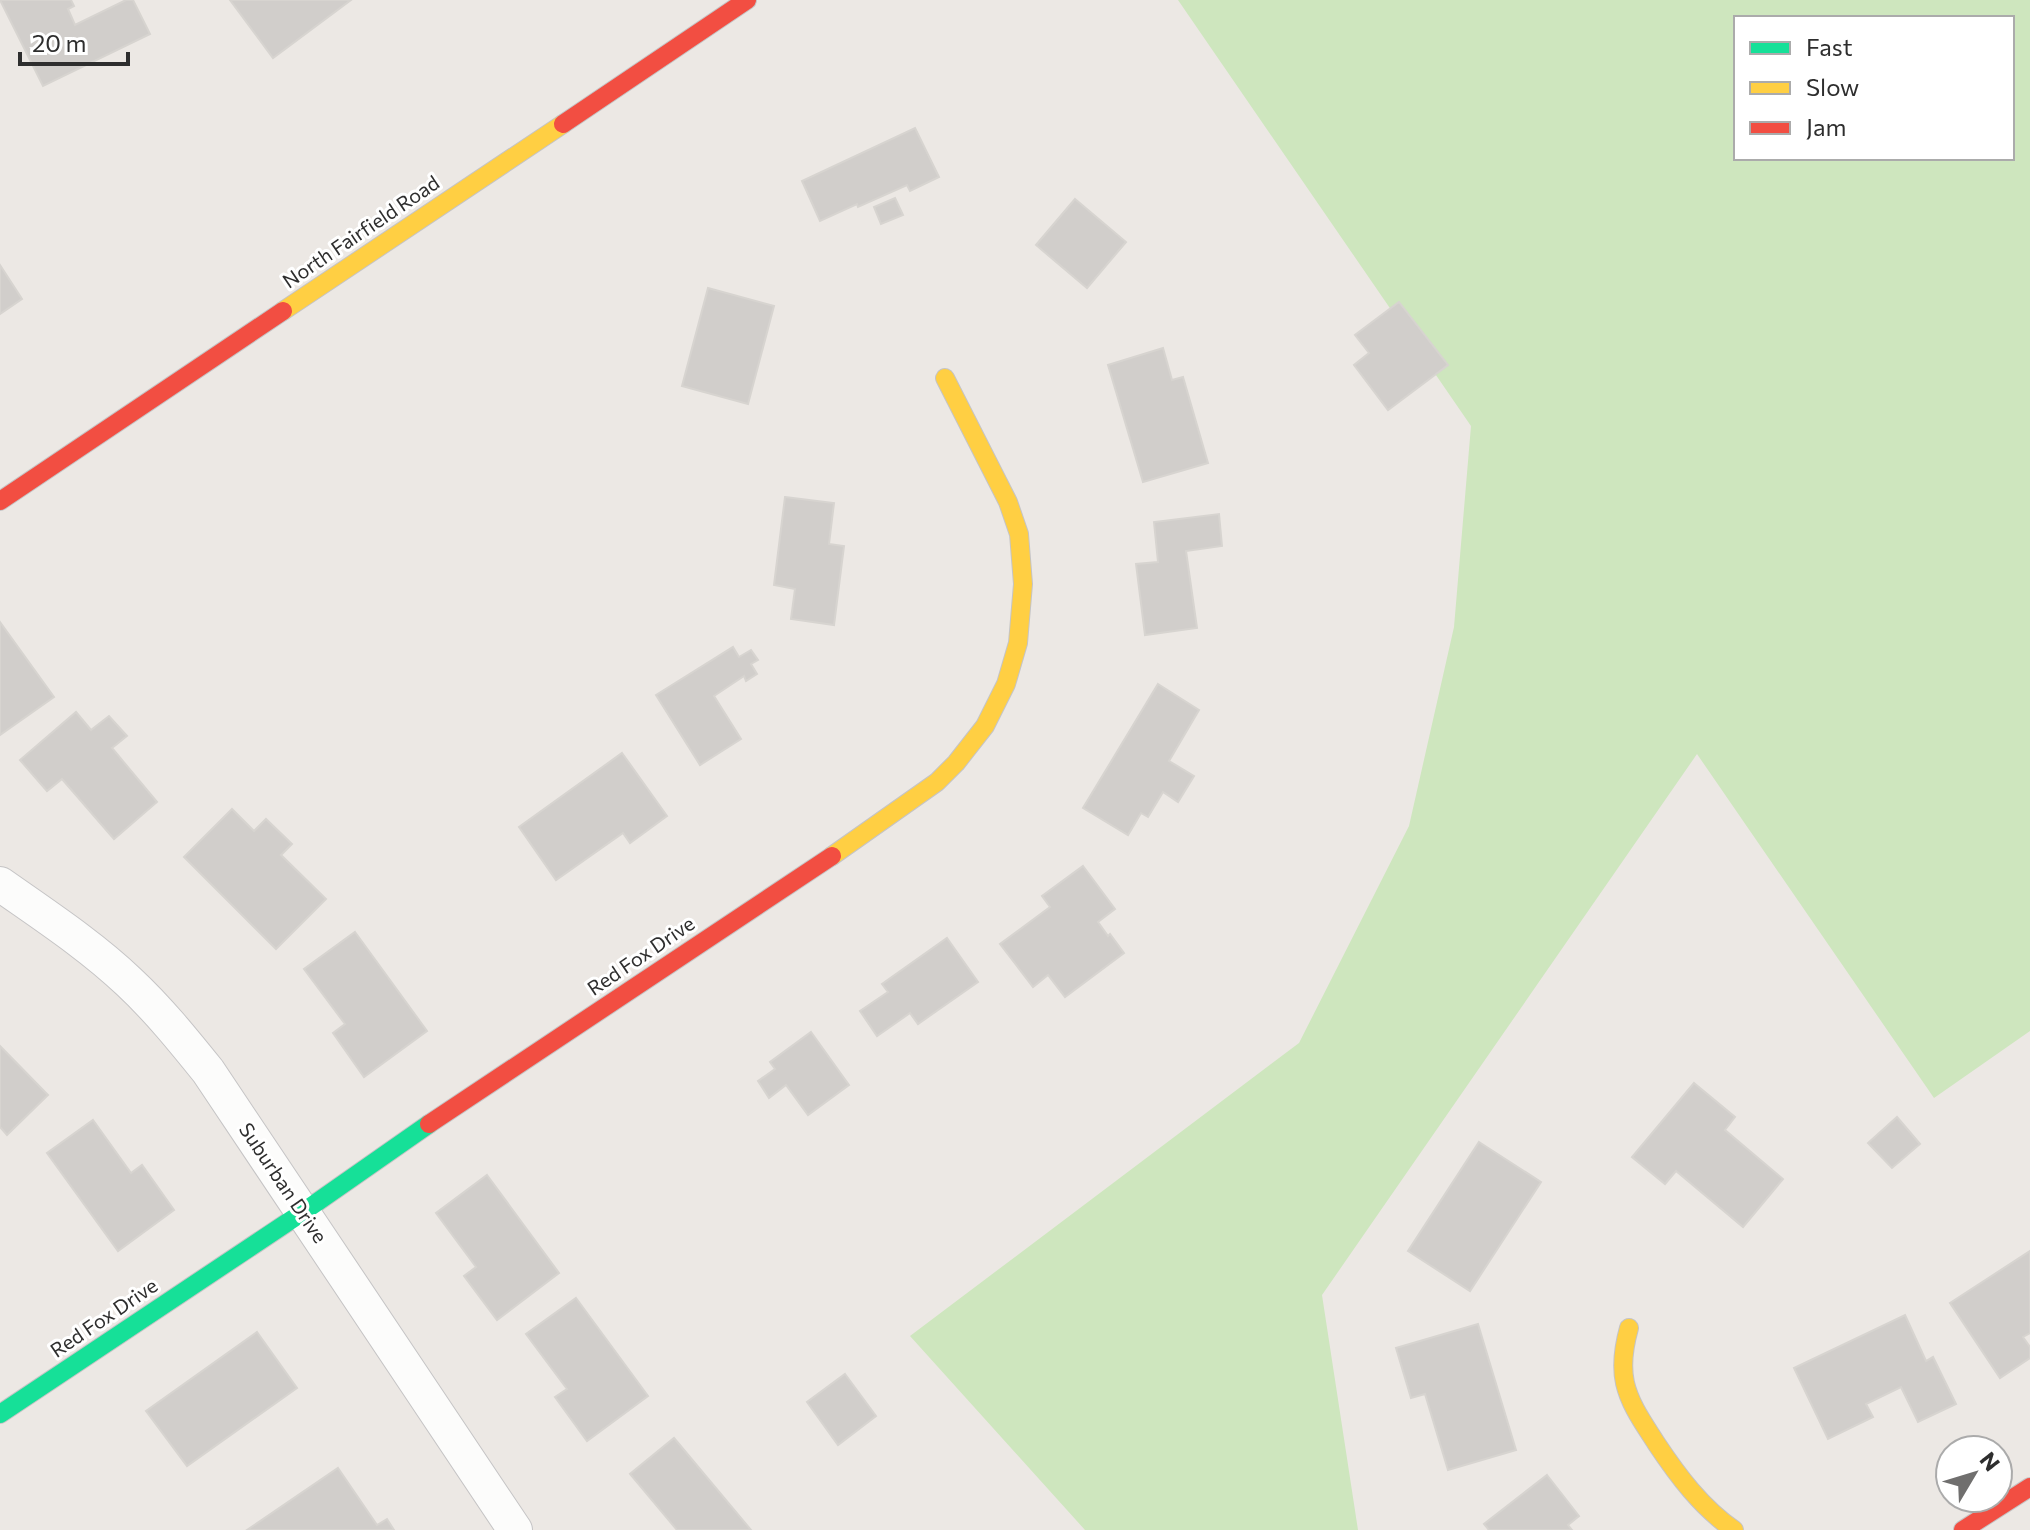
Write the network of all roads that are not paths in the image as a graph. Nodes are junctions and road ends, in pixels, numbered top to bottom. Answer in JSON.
{"nodes":[{"id":1,"x":747,"y":0,"type":"edge"},
{"id":2,"x":945,"y":378,"type":"dead end"},
{"id":3,"x":0,"y":501,"type":"edge"},
{"id":4,"x":0,"y":884,"type":"edge"},
{"id":5,"x":303,"y":1212,"type":"junction"},
{"id":6,"x":1629,"y":1328,"type":"dead end"},
{"id":7,"x":0,"y":1414,"type":"edge"},
{"id":8,"x":2030,"y":1487,"type":"edge"},
{"id":9,"x":515,"y":1530,"type":"edge"},
{"id":10,"x":1734,"y":1530,"type":"edge"},
{"id":11,"x":1963,"y":1530,"type":"edge"}],
"edges":[{"from":1,"to":3,"type":"street","name":"North Fairfield Road"},
{"from":2,"to":5,"type":"street","name":"Red Fox Drive"},
{"from":4,"to":5,"type":"street","name":"Suburban Drive"},
{"from":5,"to":7,"type":"street","name":"Red Fox Drive"},
{"from":5,"to":9,"type":"street","name":"Suburban Drive"},
{"from":6,"to":10,"type":"street"},
{"from":8,"to":11,"type":"street"}]}
